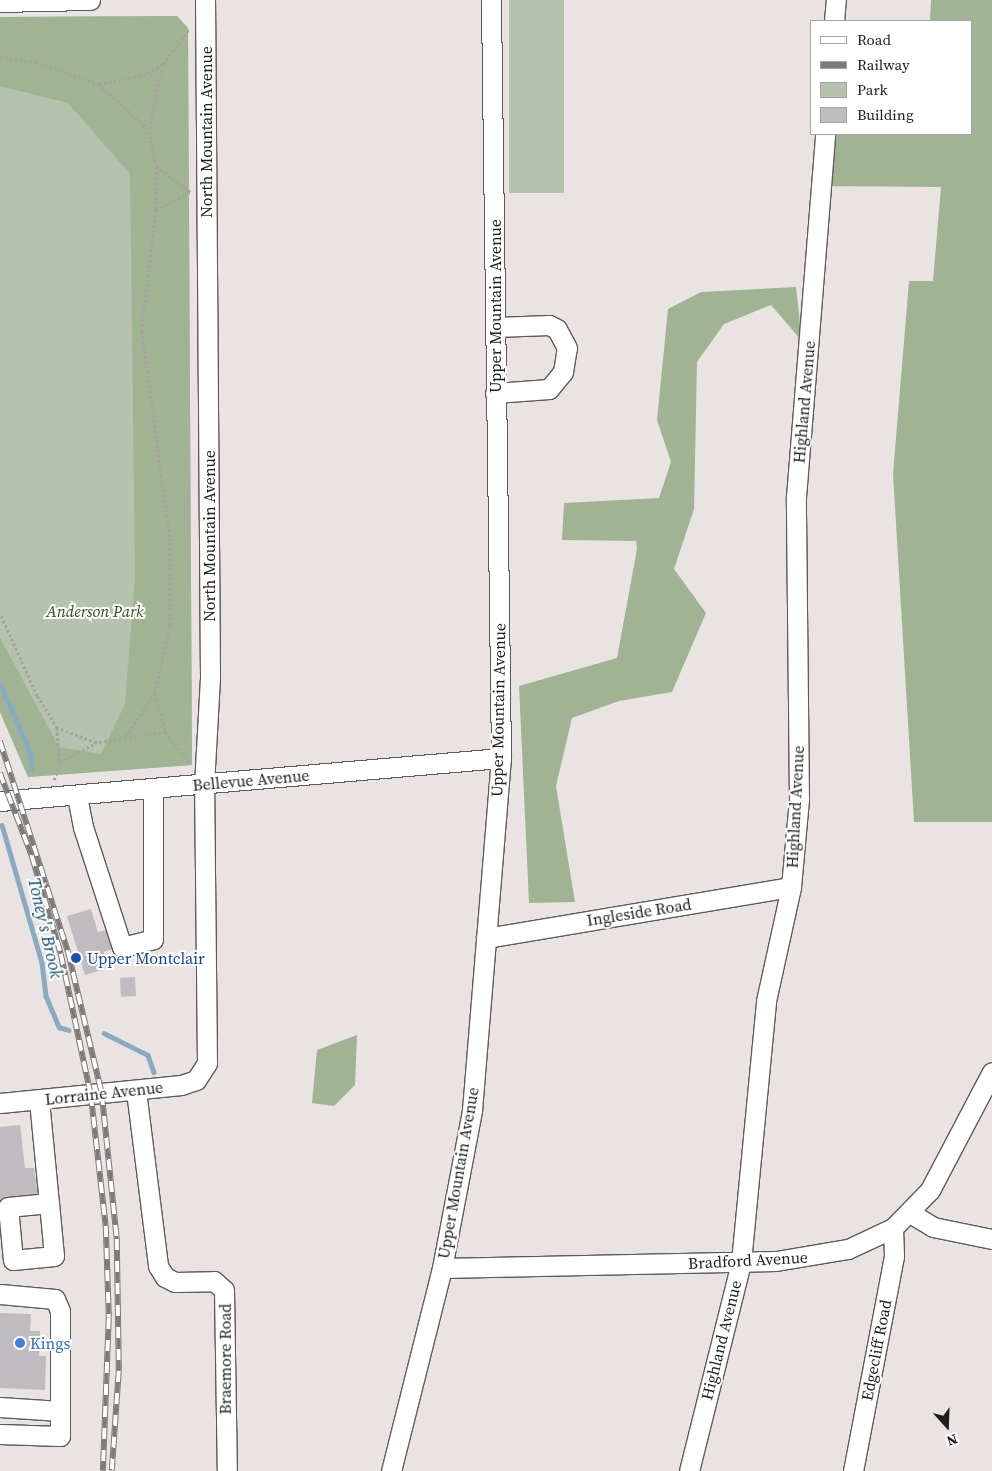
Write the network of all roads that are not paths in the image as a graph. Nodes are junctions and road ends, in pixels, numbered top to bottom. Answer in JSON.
{"nodes":[{"id":1,"x":90,"y":0,"type":"edge"},
{"id":2,"x":205,"y":0,"type":"edge"},
{"id":3,"x":491,"y":0,"type":"edge"},
{"id":4,"x":836,"y":0,"type":"edge"},
{"id":5,"x":0,"y":2,"type":"edge"},
{"id":6,"x":834,"y":20,"type":"edge"},
{"id":7,"x":825,"y":135,"type":"edge"},
{"id":8,"x":496,"y":327,"type":"junction"},
{"id":9,"x":495,"y":393,"type":"junction"},
{"id":10,"x":501,"y":758,"type":"junction"},
{"id":11,"x":204,"y":785,"type":"junction"},
{"id":12,"x":153,"y":789,"type":"junction"},
{"id":13,"x":77,"y":796,"type":"junction"},
{"id":14,"x":0,"y":801,"type":"edge"},
{"id":15,"x":791,"y":887,"type":"junction"},
{"id":16,"x":486,"y":938,"type":"junction"},
{"id":17,"x":204,"y":1072,"type":"joint"},
{"id":18,"x":992,"y":1072,"type":"edge"},
{"id":19,"x":136,"y":1091,"type":"junction"},
{"id":20,"x":39,"y":1100,"type":"junction"},
{"id":21,"x":0,"y":1103,"type":"edge"},
{"id":22,"x":49,"y":1203,"type":"dead end"},
{"id":23,"x":910,"y":1214,"type":"junction"},
{"id":24,"x":893,"y":1228,"type":"junction"},
{"id":25,"x":992,"y":1238,"type":"edge"},
{"id":26,"x":741,"y":1262,"type":"junction"},
{"id":27,"x":442,"y":1268,"type":"junction"},
{"id":28,"x":0,"y":1294,"type":"edge"},
{"id":29,"x":0,"y":1407,"type":"edge"},
{"id":30,"x":60,"y":1411,"type":"junction"},
{"id":31,"x":0,"y":1434,"type":"edge"},
{"id":32,"x":227,"y":1471,"type":"edge"},
{"id":33,"x":391,"y":1471,"type":"edge"},
{"id":34,"x":689,"y":1471,"type":"edge"},
{"id":35,"x":853,"y":1471,"type":"edge"}],
"edges":[{"from":1,"to":5,"type":"street"},
{"from":2,"to":11,"type":"street","name":"North Mountain Avenue"},
{"from":3,"to":8,"type":"street","name":"Upper Mountain Avenue"},
{"from":4,"to":6,"type":"street"},
{"from":7,"to":15,"type":"street","name":"Highland Avenue"},
{"from":8,"to":9,"type":"street","name":"Upper Mountain Avenue"},
{"from":8,"to":9,"type":"street"},
{"from":9,"to":10,"type":"street","name":"Upper Mountain Avenue"},
{"from":10,"to":11,"type":"street","name":"Bellevue Avenue"},
{"from":10,"to":16,"type":"street","name":"Upper Mountain Avenue"},
{"from":11,"to":12,"type":"street","name":"Bellevue Avenue"},
{"from":11,"to":17,"type":"street","name":"North Mountain Avenue"},
{"from":12,"to":13,"type":"street","name":"Bellevue Avenue"},
{"from":12,"to":13,"type":"street"},
{"from":13,"to":14,"type":"street","name":"Bellevue Avenue"},
{"from":15,"to":16,"type":"street","name":"Ingleside Road"},
{"from":15,"to":26,"type":"street","name":"Highland Avenue"},
{"from":16,"to":27,"type":"street","name":"Upper Mountain Avenue"},
{"from":17,"to":19,"type":"street","name":"Lorraine Avenue"},
{"from":18,"to":23,"type":"street","name":"Bradford Avenue"},
{"from":19,"to":20,"type":"street","name":"Lorraine Avenue"},
{"from":19,"to":32,"type":"street","name":"Braemore Road"},
{"from":20,"to":21,"type":"street","name":"Lorraine Avenue"},
{"from":20,"to":22,"type":"street"},
{"from":23,"to":24,"type":"street","name":"Bradford Avenue"},
{"from":23,"to":25,"type":"street"},
{"from":24,"to":26,"type":"street","name":"Bradford Avenue"},
{"from":24,"to":35,"type":"street","name":"Edgecliff Road"},
{"from":26,"to":27,"type":"street","name":"Bradford Avenue"},
{"from":26,"to":34,"type":"street","name":"Highland Avenue"},
{"from":27,"to":33,"type":"street","name":"Upper Mountain Avenue"},
{"from":28,"to":30,"type":"street"},
{"from":29,"to":30,"type":"street"},
{"from":30,"to":31,"type":"street"}]}
